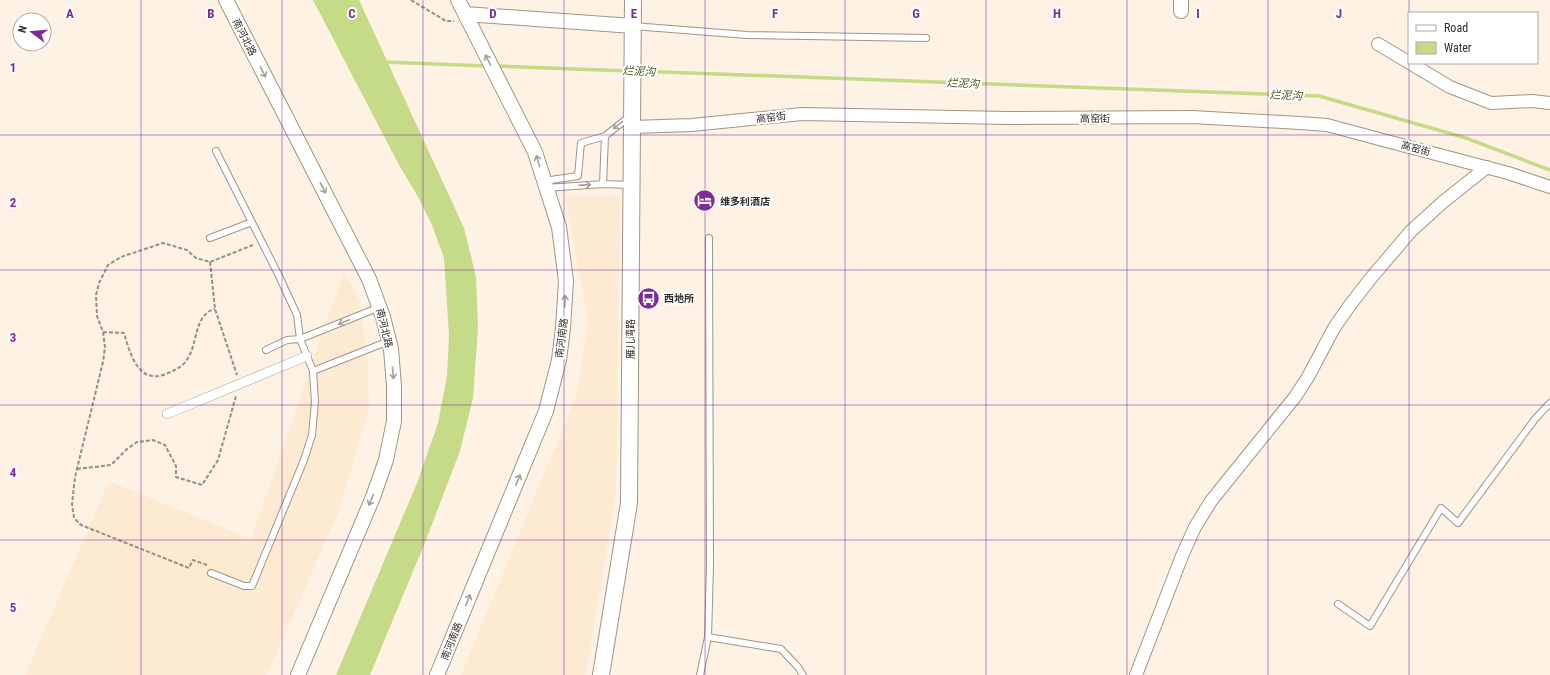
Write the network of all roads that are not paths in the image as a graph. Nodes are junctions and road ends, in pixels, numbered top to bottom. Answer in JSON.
{"nodes":[{"id":1,"x":226,"y":0,"type":"edge"},
{"id":2,"x":458,"y":0,"type":"edge"},
{"id":3,"x":633,"y":0,"type":"edge"},
{"id":4,"x":467,"y":18,"type":"junction"},
{"id":5,"x":633,"y":32,"type":"junction"},
{"id":6,"x":926,"y":38,"type":"dead end"},
{"id":7,"x":1378,"y":44,"type":"dead end"},
{"id":8,"x":1408,"y":62,"type":"edge"},
{"id":9,"x":1411,"y":64,"type":"edge"},
{"id":10,"x":1550,"y":103,"type":"edge"},
{"id":11,"x":632,"y":121,"type":"junction"},
{"id":12,"x":605,"y":136,"type":"junction"},
{"id":13,"x":216,"y":151,"type":"dead end"},
{"id":14,"x":1486,"y":167,"type":"junction"},
{"id":15,"x":545,"y":184,"type":"junction"},
{"id":16,"x":603,"y":184,"type":"junction"},
{"id":17,"x":631,"y":185,"type":"junction"},
{"id":18,"x":1550,"y":187,"type":"edge"},
{"id":19,"x":252,"y":222,"type":"junction"},
{"id":20,"x":210,"y":238,"type":"dead end"},
{"id":21,"x":709,"y":238,"type":"dead end"},
{"id":22,"x":380,"y":308,"type":"junction"},
{"id":23,"x":300,"y":339,"type":"junction"},
{"id":24,"x":389,"y":341,"type":"junction"},
{"id":25,"x":266,"y":350,"type":"dead end"},
{"id":26,"x":307,"y":356,"type":"junction"},
{"id":27,"x":313,"y":371,"type":"junction"},
{"id":28,"x":1550,"y":403,"type":"edge"},
{"id":29,"x":167,"y":414,"type":"dead end"},
{"id":30,"x":211,"y":573,"type":"dead end"},
{"id":31,"x":1338,"y":604,"type":"dead end"},
{"id":32,"x":708,"y":637,"type":"junction"},
{"id":33,"x":298,"y":675,"type":"edge"},
{"id":34,"x":437,"y":675,"type":"edge"},
{"id":35,"x":601,"y":675,"type":"edge"},
{"id":36,"x":700,"y":675,"type":"edge"},
{"id":37,"x":803,"y":675,"type":"edge"},
{"id":38,"x":1136,"y":675,"type":"edge"}],
"edges":[{"from":1,"to":22,"type":"street","name":"南河北路","one_way":true},
{"from":2,"to":4,"type":"street","name":"南河南路"},
{"from":3,"to":5,"type":"main road","name":"雁儿湾路"},
{"from":4,"to":5,"type":"street"},
{"from":15,"to":4,"type":"street","name":"南河南路","one_way":true},
{"from":5,"to":6,"type":"lane"},
{"from":5,"to":11,"type":"main road","name":"雁儿湾路"},
{"from":7,"to":8,"type":"street"},
{"from":9,"to":10,"type":"street"},
{"from":11,"to":12,"type":"lane","one_way":true},
{"from":11,"to":14,"type":"street","name":"高窑街"},
{"from":11,"to":17,"type":"main road","name":"雁儿湾路"},
{"from":12,"to":15,"type":"lane"},
{"from":12,"to":16,"type":"lane"},
{"from":13,"to":19,"type":"lane"},
{"from":14,"to":18,"type":"street","name":"高窑街"},
{"from":14,"to":38,"type":"street"},
{"from":15,"to":16,"type":"lane","one_way":true},
{"from":34,"to":15,"type":"street","name":"南河南路","one_way":true},
{"from":16,"to":17,"type":"lane"},
{"from":17,"to":35,"type":"main road","name":"雁儿湾路"},
{"from":19,"to":20,"type":"lane"},
{"from":19,"to":23,"type":"lane"},
{"from":21,"to":32,"type":"lane"},
{"from":22,"to":23,"type":"lane","one_way":true},
{"from":22,"to":24,"type":"street","name":"南河北路"},
{"from":23,"to":25,"type":"lane"},
{"from":23,"to":26,"type":"lane"},
{"from":24,"to":27,"type":"lane"},
{"from":24,"to":33,"type":"street","name":"南河北路","one_way":true},
{"from":26,"to":27,"type":"lane"},
{"from":26,"to":29,"type":"street"},
{"from":27,"to":30,"type":"lane"},
{"from":28,"to":31,"type":"lane"},
{"from":32,"to":36,"type":"lane"},
{"from":32,"to":37,"type":"lane"}]}
